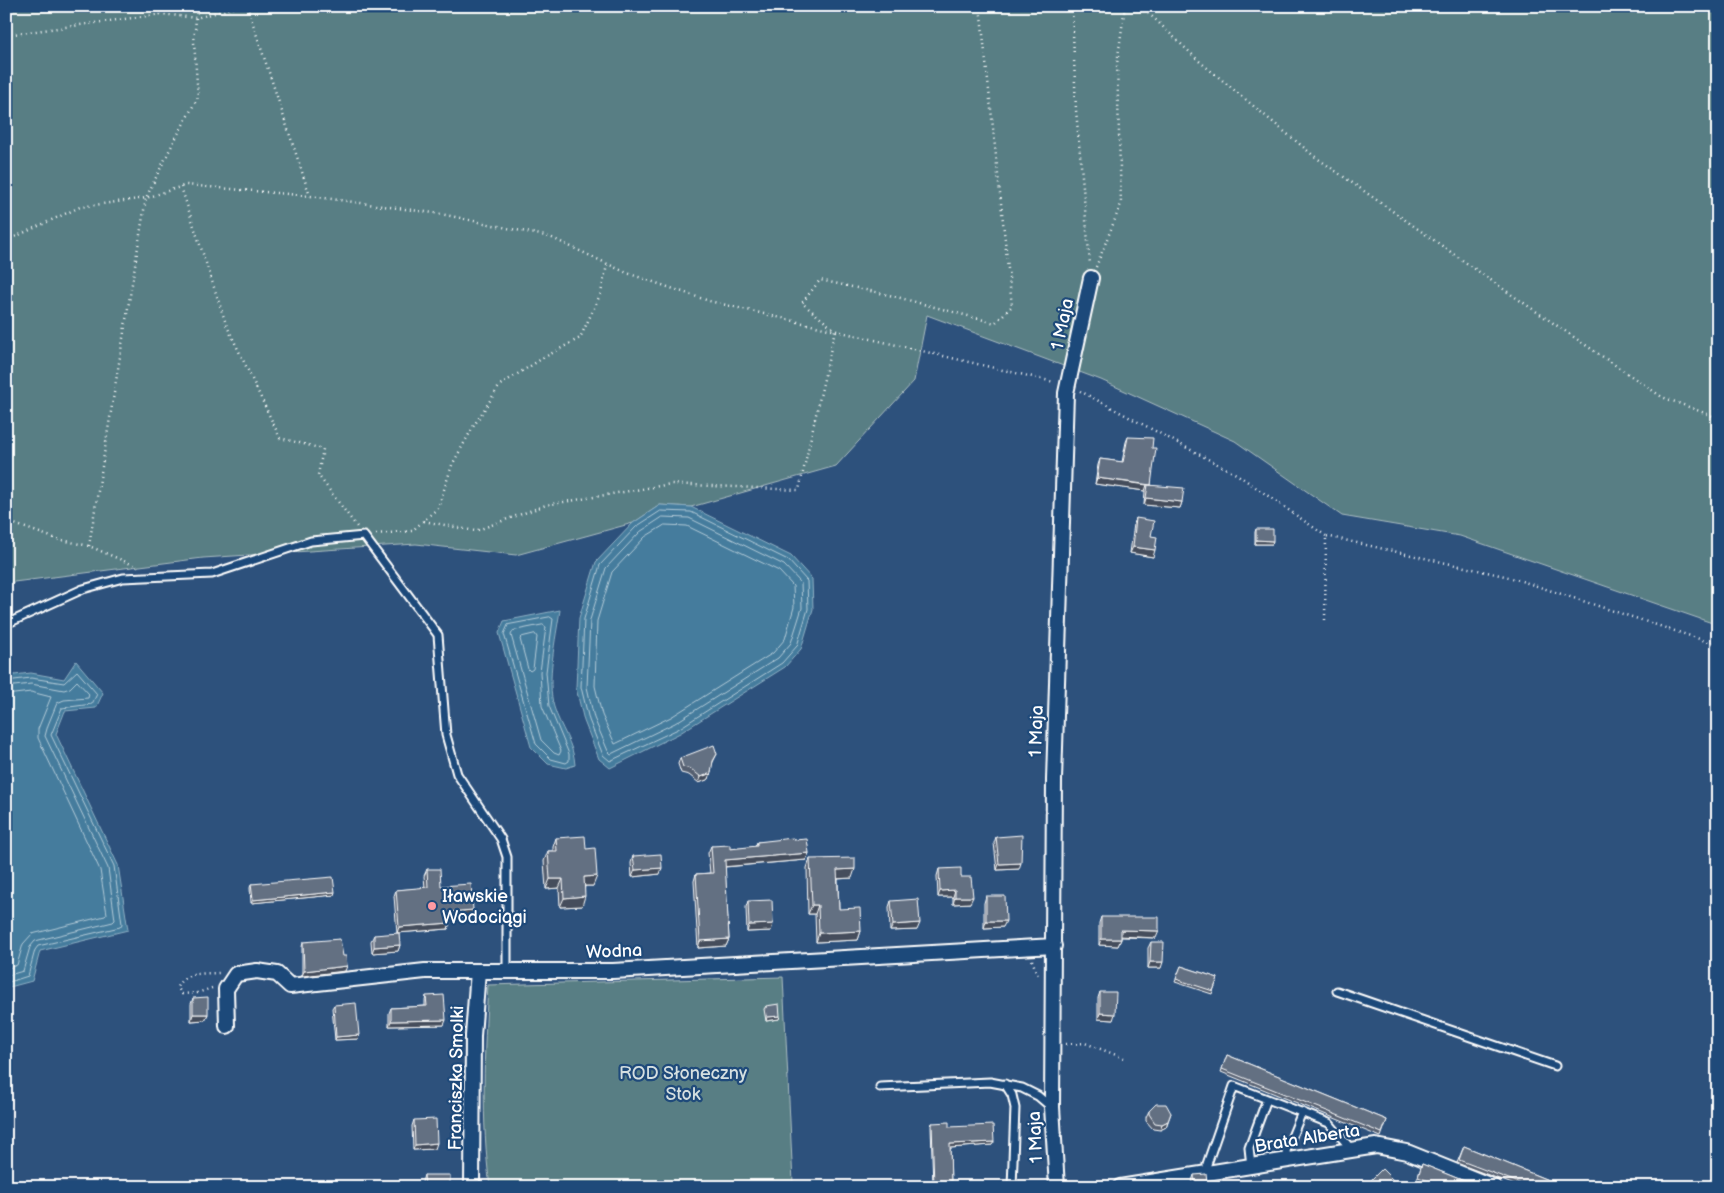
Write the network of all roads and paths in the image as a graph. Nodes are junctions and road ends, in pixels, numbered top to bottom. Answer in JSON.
{"nodes":[{"id":1,"x":198,"y":6,"type":"edge"},
{"id":2,"x":241,"y":6,"type":"edge"},
{"id":3,"x":247,"y":6,"type":"edge"},
{"id":4,"x":980,"y":6,"type":"edge"},
{"id":5,"x":1072,"y":6,"type":"edge"},
{"id":6,"x":1125,"y":6,"type":"edge"},
{"id":7,"x":1140,"y":6,"type":"edge"},
{"id":8,"x":196,"y":18,"type":"junction"},
{"id":9,"x":6,"y":35,"type":"edge"},
{"id":10,"x":181,"y":187,"type":"junction"},
{"id":11,"x":310,"y":196,"type":"junction"},
{"id":12,"x":146,"y":198,"type":"junction"},
{"id":13,"x":6,"y":241,"type":"edge"},
{"id":14,"x":607,"y":265,"type":"junction"},
{"id":15,"x":1091,"y":278,"type":"junction"},
{"id":16,"x":835,"y":330,"type":"junction"},
{"id":17,"x":1068,"y":385,"type":"junction"},
{"id":18,"x":1718,"y":418,"type":"edge"},
{"id":19,"x":6,"y":521,"type":"edge"},
{"id":20,"x":424,"y":521,"type":"junction"},
{"id":21,"x":364,"y":536,"type":"junction"},
{"id":22,"x":1326,"y":536,"type":"junction"},
{"id":23,"x":89,"y":546,"type":"junction"},
{"id":24,"x":160,"y":576,"type":"junction"},
{"id":25,"x":1325,"y":620,"type":"dead end"},
{"id":26,"x":6,"y":624,"type":"edge"},
{"id":27,"x":1718,"y":645,"type":"edge"},
{"id":28,"x":1054,"y":946,"type":"junction"},
{"id":29,"x":1031,"y":947,"type":"junction"},
{"id":30,"x":478,"y":971,"type":"junction"},
{"id":31,"x":507,"y":972,"type":"junction"},
{"id":32,"x":235,"y":976,"type":"junction"},
{"id":33,"x":1041,"y":983,"type":"dead end"},
{"id":34,"x":1337,"y":991,"type":"dead end"},
{"id":35,"x":227,"y":1026,"type":"dead end"},
{"id":36,"x":1053,"y":1044,"type":"junction"},
{"id":37,"x":1124,"y":1058,"type":"dead end"},
{"id":38,"x":1555,"y":1066,"type":"dead end"},
{"id":39,"x":1005,"y":1084,"type":"junction"},
{"id":40,"x":880,"y":1087,"type":"dead end"},
{"id":41,"x":1267,"y":1099,"type":"junction"},
{"id":42,"x":1052,"y":1107,"type":"junction"},
{"id":43,"x":1302,"y":1112,"type":"junction"},
{"id":44,"x":1352,"y":1150,"type":"junction"},
{"id":45,"x":1288,"y":1160,"type":"junction"},
{"id":46,"x":1250,"y":1166,"type":"junction"},
{"id":47,"x":1208,"y":1173,"type":"junction"},
{"id":48,"x":472,"y":1187,"type":"edge"},
{"id":49,"x":1012,"y":1187,"type":"edge"},
{"id":50,"x":1057,"y":1187,"type":"edge"},
{"id":51,"x":1120,"y":1187,"type":"edge"},
{"id":52,"x":1494,"y":1187,"type":"edge"}],
"edges":[{"from":1,"to":8,"type":"path"},
{"from":2,"to":8,"type":"path"},
{"from":3,"to":11,"type":"path"},
{"from":4,"to":16,"type":"path"},
{"from":5,"to":15,"type":"path"},
{"from":6,"to":15,"type":"path"},
{"from":7,"to":18,"type":"path"},
{"from":8,"to":9,"type":"path"},
{"from":8,"to":12,"type":"path"},
{"from":10,"to":11,"type":"path"},
{"from":10,"to":12,"type":"path"},
{"from":10,"to":21,"type":"path"},
{"from":11,"to":14,"type":"path"},
{"from":12,"to":13,"type":"path"},
{"from":12,"to":23,"type":"path"},
{"from":14,"to":16,"type":"path"},
{"from":14,"to":20,"type":"path"},
{"from":15,"to":17,"type":"street","name":"1 Maja"},
{"from":16,"to":17,"type":"path"},
{"from":16,"to":20,"type":"path"},
{"from":17,"to":22,"type":"path"},
{"from":17,"to":28,"type":"street","name":"1 Maja"},
{"from":19,"to":23,"type":"path"},
{"from":20,"to":21,"type":"path"},
{"from":21,"to":24,"type":"lane"},
{"from":21,"to":31,"type":"lane"},
{"from":22,"to":25,"type":"path"},
{"from":22,"to":27,"type":"path"},
{"from":23,"to":24,"type":"path"},
{"from":24,"to":26,"type":"lane"},
{"from":28,"to":29,"type":"street","name":"Wodna"},
{"from":28,"to":36,"type":"street","name":"1 Maja"},
{"from":29,"to":31,"type":"street","name":"Wodna"},
{"from":29,"to":33,"type":"path"},
{"from":30,"to":31,"type":"street","name":"Wodna"},
{"from":30,"to":32,"type":"street","name":"Wodna"},
{"from":30,"to":48,"type":"street","name":"Franciszka Smolki"},
{"from":32,"to":32,"type":"path"},
{"from":32,"to":35,"type":"street"},
{"from":34,"to":38,"type":"lane"},
{"from":36,"to":37,"type":"path"},
{"from":36,"to":42,"type":"street","name":"1 Maja"},
{"from":39,"to":40,"type":"lane"},
{"from":39,"to":42,"type":"lane"},
{"from":39,"to":49,"type":"lane"},
{"from":41,"to":43,"type":"lane"},
{"from":41,"to":46,"type":"lane"},
{"from":41,"to":47,"type":"lane"},
{"from":42,"to":50,"type":"street","name":"1 Maja"},
{"from":43,"to":44,"type":"lane"},
{"from":43,"to":45,"type":"lane"},
{"from":44,"to":45,"type":"street","name":"Brata Alberta"},
{"from":44,"to":52,"type":"street","name":"Brata Alberta"},
{"from":45,"to":46,"type":"street","name":"Brata Alberta"},
{"from":46,"to":47,"type":"street","name":"Brata Alberta"},
{"from":47,"to":51,"type":"street","name":"Brata Alberta"}]}
